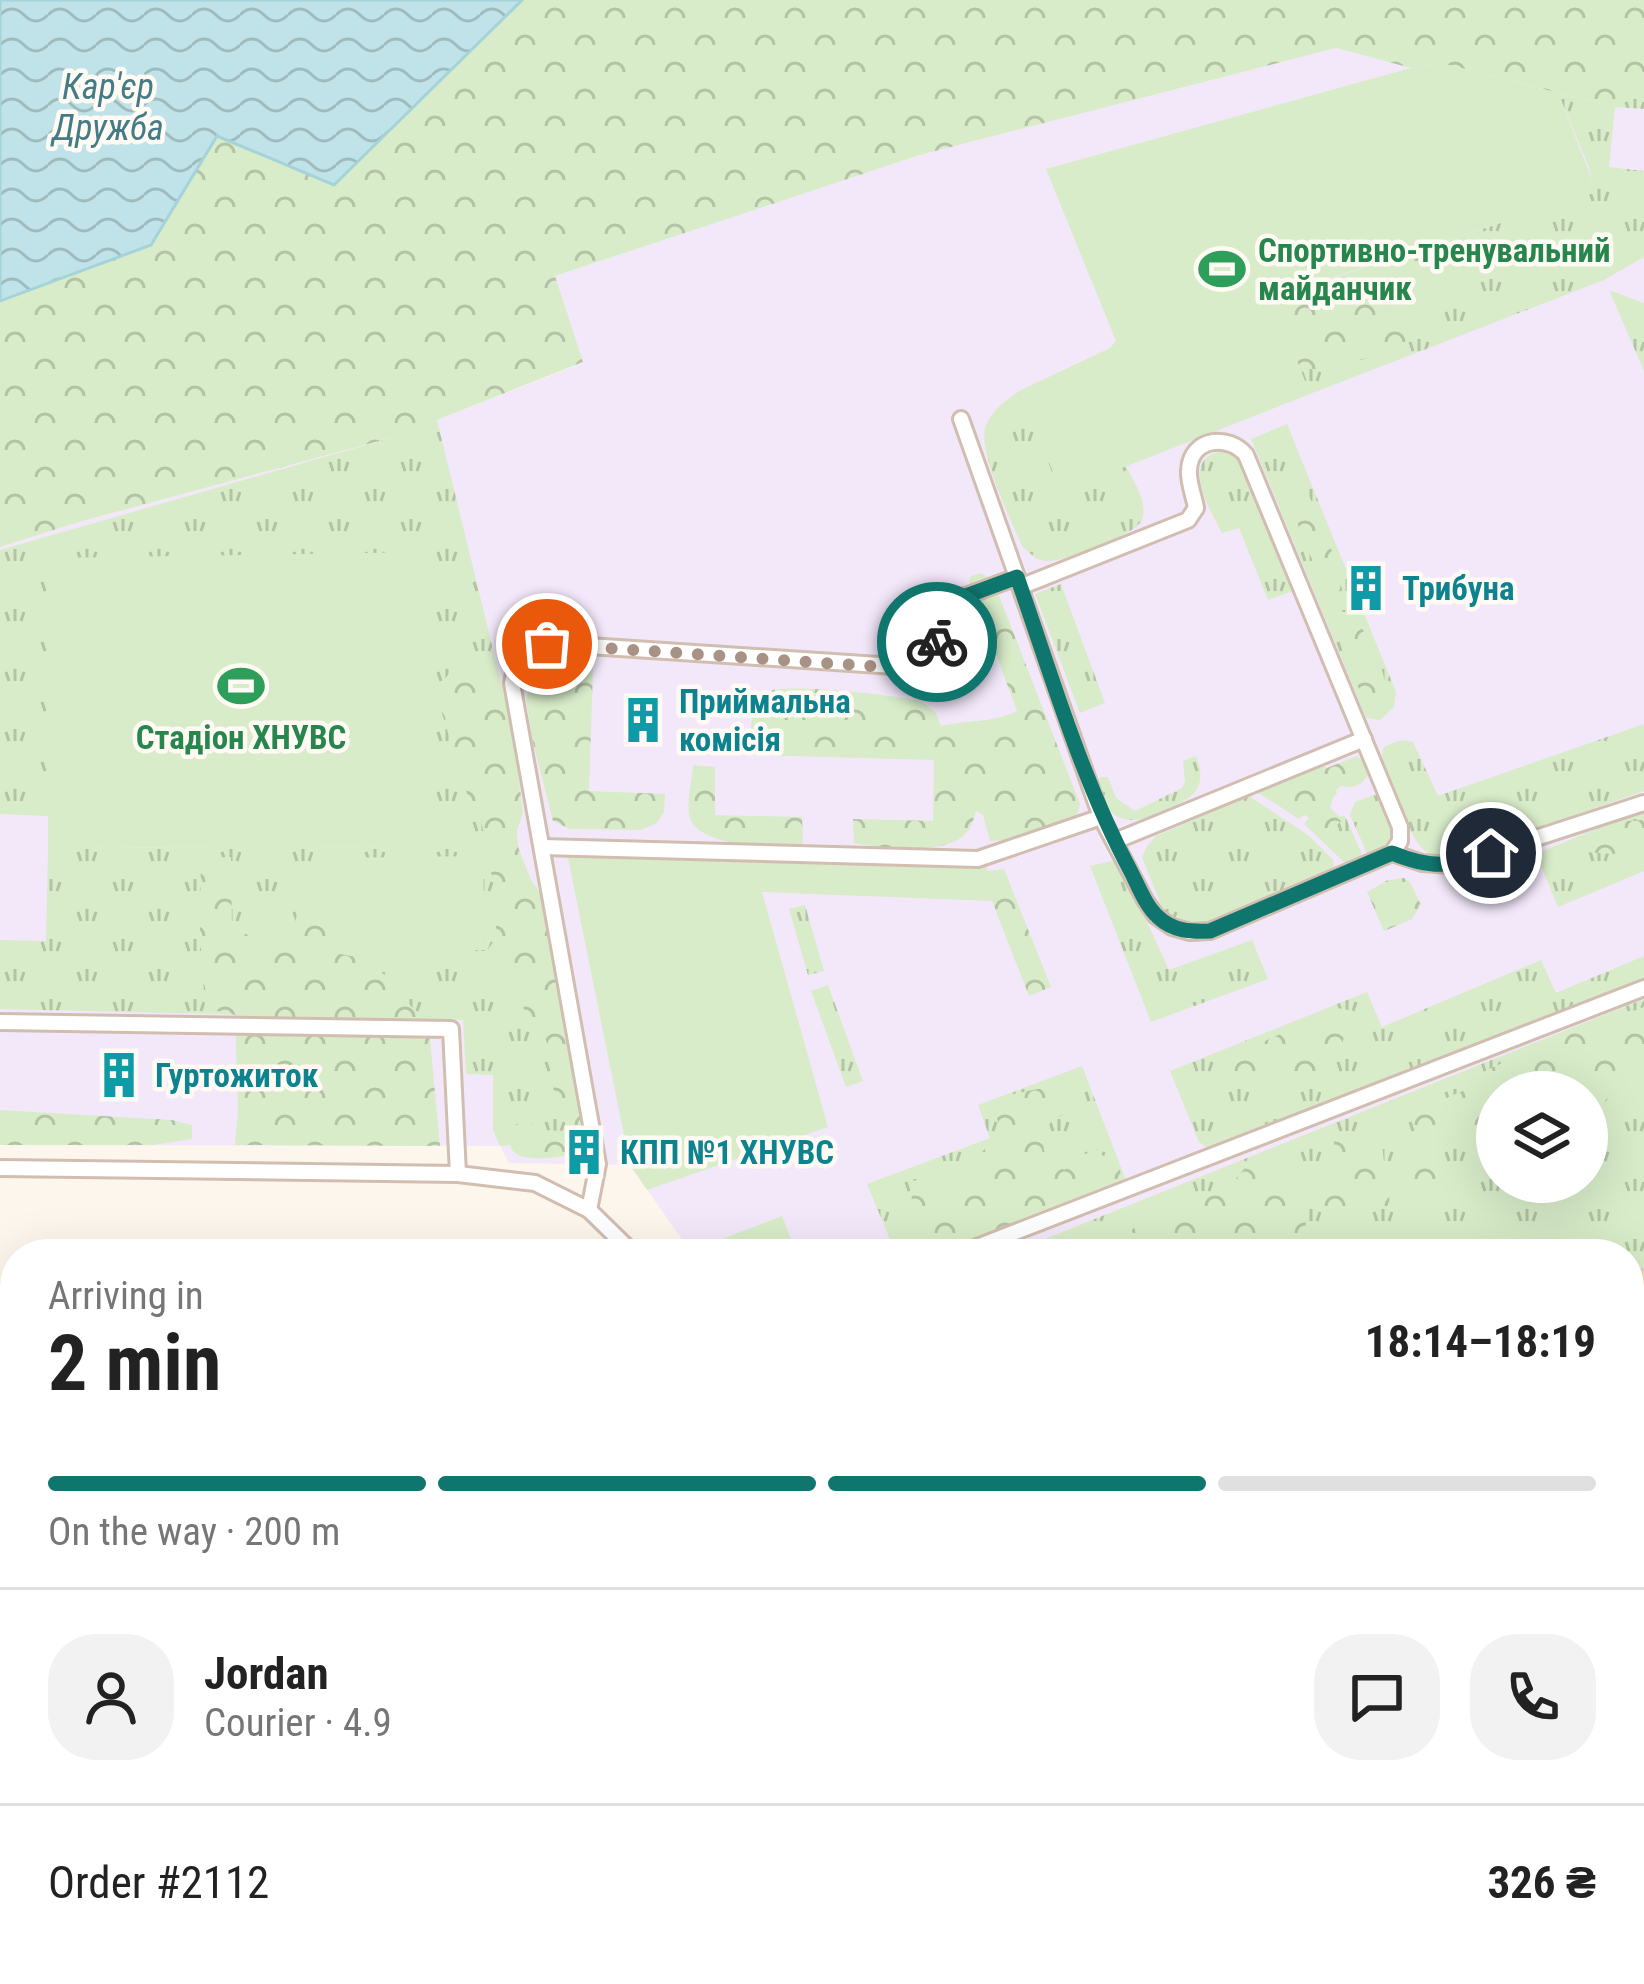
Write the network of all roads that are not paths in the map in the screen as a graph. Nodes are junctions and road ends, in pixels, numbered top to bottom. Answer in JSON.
{"nodes":[{"id":1,"x":962,"y":419,"type":"dead end"},
{"id":2,"x":1019,"y":582,"type":"junction"},
{"id":3,"x":1364,"y":739,"type":"junction"},
{"id":4,"x":1644,"y":802,"type":"edge"},
{"id":5,"x":1102,"y":817,"type":"junction"},
{"id":6,"x":1114,"y":841,"type":"junction"},
{"id":7,"x":542,"y":847,"type":"junction"},
{"id":8,"x":1392,"y":853,"type":"junction"},
{"id":9,"x":1644,"y":988,"type":"edge"},
{"id":10,"x":0,"y":1022,"type":"edge"},
{"id":11,"x":0,"y":1168,"type":"edge"},
{"id":12,"x":458,"y":1174,"type":"junction"},
{"id":13,"x":589,"y":1210,"type":"junction"},
{"id":14,"x":619,"y":1239,"type":"edge"},
{"id":15,"x":998,"y":1239,"type":"edge"}],
"edges":[{"from":1,"to":2,"type":"lane"},
{"from":2,"to":3,"type":"lane"},
{"from":2,"to":5,"type":"lane"},
{"from":2,"to":7,"type":"lane"},
{"from":3,"to":6,"type":"lane"},
{"from":3,"to":8,"type":"lane"},
{"from":4,"to":8,"type":"lane"},
{"from":5,"to":6,"type":"lane"},
{"from":5,"to":7,"type":"lane"},
{"from":6,"to":8,"type":"lane"},
{"from":7,"to":13,"type":"lane"},
{"from":9,"to":15,"type":"lane"},
{"from":10,"to":12,"type":"lane"},
{"from":11,"to":12,"type":"lane"},
{"from":12,"to":13,"type":"lane"},
{"from":13,"to":14,"type":"lane"}]}
